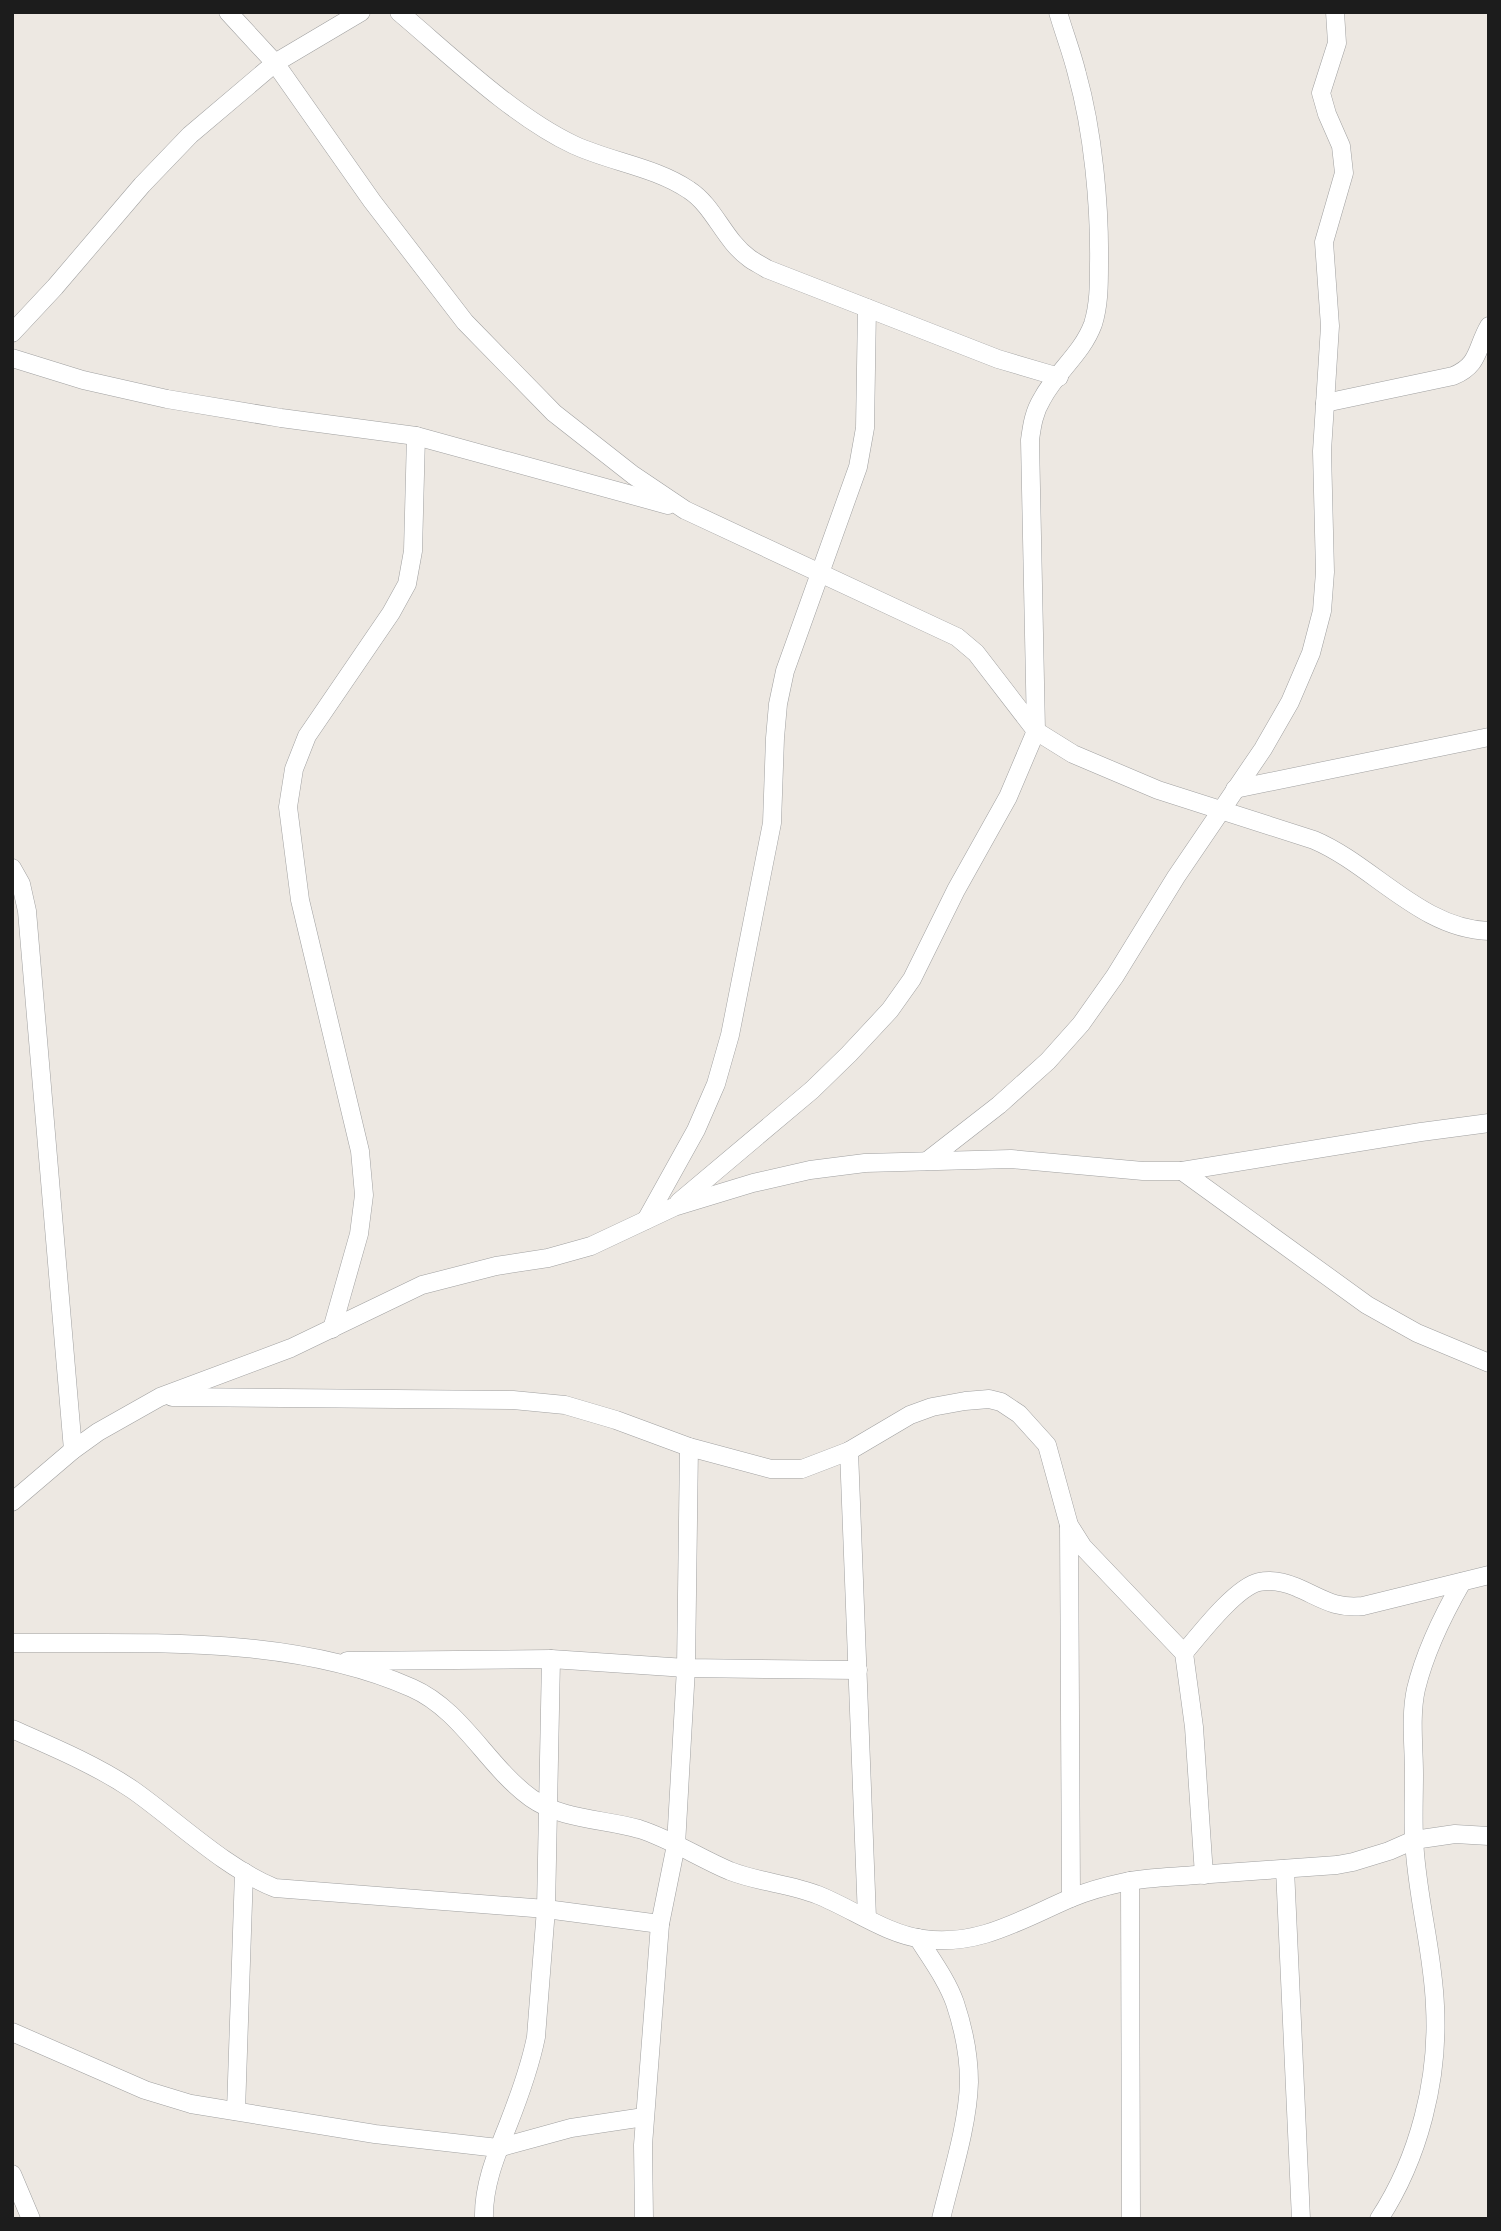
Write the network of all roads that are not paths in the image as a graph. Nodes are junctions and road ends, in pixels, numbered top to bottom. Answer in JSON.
{"nodes":[{"id":1,"x":228,"y":12,"type":"edge"},
{"id":2,"x":361,"y":12,"type":"edge"},
{"id":3,"x":399,"y":12,"type":"edge"},
{"id":4,"x":1058,"y":12,"type":"edge"},
{"id":5,"x":1335,"y":12,"type":"edge"},
{"id":6,"x":275,"y":63,"type":"junction"},
{"id":7,"x":867,"y":307,"type":"junction"},
{"id":8,"x":1489,"y":326,"type":"edge"},
{"id":9,"x":12,"y":333,"type":"edge"},
{"id":10,"x":12,"y":358,"type":"edge"},
{"id":11,"x":1059,"y":377,"type":"junction"},
{"id":12,"x":1325,"y":403,"type":"junction"},
{"id":13,"x":416,"y":436,"type":"junction"},
{"id":14,"x":685,"y":510,"type":"junction"},
{"id":15,"x":821,"y":574,"type":"junction"},
{"id":16,"x":1036,"y":731,"type":"junction"},
{"id":17,"x":1489,"y":737,"type":"edge"},
{"id":18,"x":1235,"y":789,"type":"junction"},
{"id":19,"x":1222,"y":810,"type":"junction"},
{"id":20,"x":12,"y":868,"type":"edge"},
{"id":21,"x":1489,"y":931,"type":"edge"},
{"id":22,"x":1489,"y":1123,"type":"edge"},
{"id":23,"x":927,"y":1161,"type":"junction"},
{"id":24,"x":1182,"y":1171,"type":"junction"},
{"id":25,"x":674,"y":1207,"type":"junction"},
{"id":26,"x":646,"y":1220,"type":"junction"},
{"id":27,"x":332,"y":1329,"type":"junction"},
{"id":28,"x":1489,"y":1363,"type":"edge"},
{"id":29,"x":160,"y":1397,"type":"junction"},
{"id":30,"x":688,"y":1447,"type":"junction"},
{"id":31,"x":73,"y":1450,"type":"junction"},
{"id":32,"x":849,"y":1451,"type":"junction"},
{"id":33,"x":12,"y":1502,"type":"edge"},
{"id":34,"x":1069,"y":1525,"type":"junction"},
{"id":35,"x":1489,"y":1575,"type":"edge"},
{"id":36,"x":1462,"y":1582,"type":"junction"},
{"id":37,"x":12,"y":1643,"type":"edge"},
{"id":38,"x":1184,"y":1653,"type":"junction"},
{"id":39,"x":551,"y":1659,"type":"junction"},
{"id":40,"x":327,"y":1661,"type":"junction"},
{"id":41,"x":686,"y":1668,"type":"junction"},
{"id":42,"x":858,"y":1670,"type":"junction"},
{"id":43,"x":12,"y":1729,"type":"edge"},
{"id":44,"x":550,"y":1808,"type":"junction"},
{"id":45,"x":1489,"y":1836,"type":"edge"},
{"id":46,"x":1414,"y":1839,"type":"junction"},
{"id":47,"x":676,"y":1845,"type":"junction"},
{"id":48,"x":1285,"y":1869,"type":"junction"},
{"id":49,"x":244,"y":1872,"type":"junction"},
{"id":50,"x":1204,"y":1875,"type":"junction"},
{"id":51,"x":1130,"y":1881,"type":"junction"},
{"id":52,"x":1071,"y":1898,"type":"junction"},
{"id":53,"x":546,"y":1909,"type":"junction"},
{"id":54,"x":867,"y":1918,"type":"junction"},
{"id":55,"x":660,"y":1924,"type":"junction"},
{"id":56,"x":918,"y":1938,"type":"junction"},
{"id":57,"x":12,"y":2032,"type":"edge"},
{"id":58,"x":236,"y":2111,"type":"junction"},
{"id":59,"x":645,"y":2117,"type":"junction"},
{"id":60,"x":498,"y":2148,"type":"junction"},
{"id":61,"x":12,"y":2174,"type":"edge"},
{"id":62,"x":31,"y":2219,"type":"edge"},
{"id":63,"x":484,"y":2219,"type":"edge"},
{"id":64,"x":644,"y":2219,"type":"edge"},
{"id":65,"x":942,"y":2219,"type":"edge"},
{"id":66,"x":1131,"y":2219,"type":"edge"},
{"id":67,"x":1301,"y":2219,"type":"edge"},
{"id":68,"x":1379,"y":2219,"type":"edge"}],
"edges":[{"from":1,"to":6,"type":"street"},
{"from":2,"to":6,"type":"street"},
{"from":3,"to":7,"type":"street"},
{"from":4,"to":11,"type":"street"},
{"from":5,"to":12,"type":"street"},
{"from":6,"to":9,"type":"street"},
{"from":6,"to":14,"type":"street"},
{"from":7,"to":11,"type":"street"},
{"from":7,"to":15,"type":"street"},
{"from":8,"to":12,"type":"street"},
{"from":10,"to":13,"type":"street"},
{"from":11,"to":16,"type":"street"},
{"from":12,"to":18,"type":"street"},
{"from":13,"to":14,"type":"street"},
{"from":13,"to":27,"type":"street"},
{"from":14,"to":15,"type":"street"},
{"from":15,"to":16,"type":"street"},
{"from":15,"to":26,"type":"street"},
{"from":16,"to":19,"type":"street"},
{"from":16,"to":25,"type":"street"},
{"from":17,"to":18,"type":"street"},
{"from":18,"to":19,"type":"street"},
{"from":19,"to":21,"type":"street"},
{"from":19,"to":23,"type":"street"},
{"from":20,"to":31,"type":"street"},
{"from":22,"to":24,"type":"street"},
{"from":23,"to":24,"type":"street"},
{"from":23,"to":25,"type":"street"},
{"from":24,"to":28,"type":"street"},
{"from":25,"to":26,"type":"street"},
{"from":26,"to":27,"type":"street"},
{"from":27,"to":29,"type":"street"},
{"from":29,"to":30,"type":"street"},
{"from":29,"to":31,"type":"street"},
{"from":30,"to":32,"type":"street"},
{"from":30,"to":41,"type":"street"},
{"from":31,"to":33,"type":"street"},
{"from":32,"to":34,"type":"street"},
{"from":32,"to":42,"type":"street"},
{"from":34,"to":38,"type":"street"},
{"from":34,"to":52,"type":"street"},
{"from":35,"to":36,"type":"street"},
{"from":36,"to":38,"type":"street"},
{"from":36,"to":46,"type":"street"},
{"from":37,"to":40,"type":"street"},
{"from":38,"to":50,"type":"street"},
{"from":39,"to":40,"type":"street"},
{"from":39,"to":41,"type":"street"},
{"from":39,"to":44,"type":"street"},
{"from":40,"to":44,"type":"street"},
{"from":41,"to":42,"type":"street"},
{"from":41,"to":47,"type":"street"},
{"from":42,"to":54,"type":"street"},
{"from":43,"to":49,"type":"street"},
{"from":44,"to":47,"type":"street"},
{"from":44,"to":53,"type":"street"},
{"from":45,"to":46,"type":"street"},
{"from":46,"to":48,"type":"street"},
{"from":46,"to":68,"type":"street"},
{"from":47,"to":54,"type":"street"},
{"from":47,"to":55,"type":"street"},
{"from":48,"to":50,"type":"street"},
{"from":48,"to":67,"type":"street"},
{"from":49,"to":53,"type":"street"},
{"from":49,"to":58,"type":"street"},
{"from":50,"to":51,"type":"street"},
{"from":51,"to":52,"type":"street"},
{"from":51,"to":66,"type":"street"},
{"from":52,"to":56,"type":"street"},
{"from":53,"to":55,"type":"street"},
{"from":53,"to":60,"type":"street"},
{"from":54,"to":56,"type":"street"},
{"from":55,"to":59,"type":"street"},
{"from":56,"to":65,"type":"street"},
{"from":57,"to":58,"type":"street"},
{"from":58,"to":60,"type":"street"},
{"from":59,"to":60,"type":"street"},
{"from":59,"to":64,"type":"street"},
{"from":60,"to":63,"type":"street"},
{"from":61,"to":62,"type":"street"}]}
